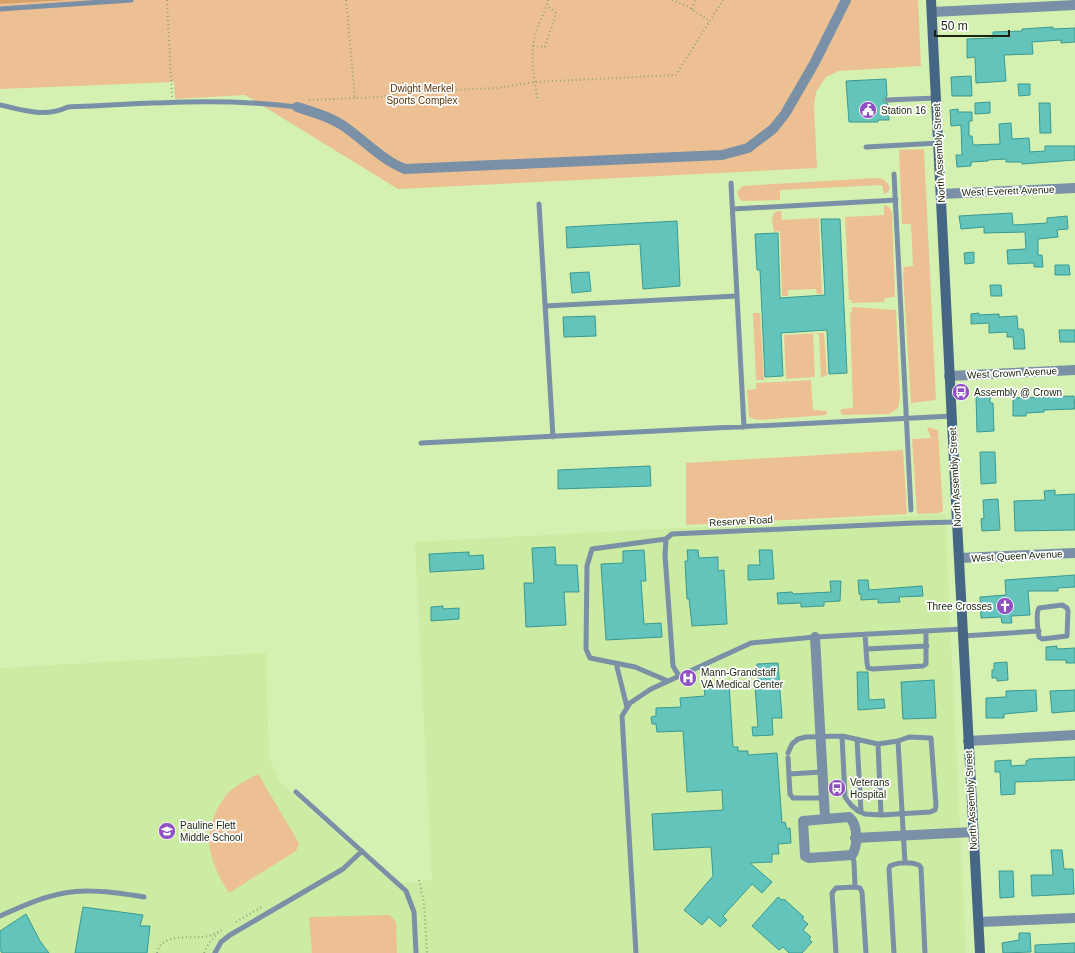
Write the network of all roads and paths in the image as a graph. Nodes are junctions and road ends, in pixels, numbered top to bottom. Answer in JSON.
{"nodes":[{"id":1,"x":130,"y":0,"type":"edge"},
{"id":2,"x":167,"y":0,"type":"edge"},
{"id":3,"x":346,"y":0,"type":"edge"},
{"id":4,"x":548,"y":0,"type":"edge"},
{"id":5,"x":672,"y":0,"type":"edge"},
{"id":6,"x":695,"y":0,"type":"edge"},
{"id":7,"x":723,"y":0,"type":"edge"},
{"id":8,"x":846,"y":0,"type":"edge"},
{"id":9,"x":931,"y":0,"type":"edge"},
{"id":10,"x":1075,"y":5,"type":"edge"},
{"id":11,"x":547,"y":6,"type":"junction"},
{"id":12,"x":0,"y":9,"type":"edge"},
{"id":13,"x":692,"y":9,"type":"junction"},
{"id":14,"x":932,"y":12,"type":"junction"},
{"id":15,"x":710,"y":21,"type":"junction"},
{"id":16,"x":533,"y":46,"type":"junction"},
{"id":17,"x":534,"y":82,"type":"junction"},
{"id":18,"x":355,"y":98,"type":"junction"},
{"id":19,"x":537,"y":98,"type":"dead end"},
{"id":20,"x":936,"y":98,"type":"junction"},
{"id":21,"x":887,"y":100,"type":"dead end"},
{"id":22,"x":172,"y":103,"type":"junction"},
{"id":23,"x":300,"y":104,"type":"junction"},
{"id":24,"x":0,"y":105,"type":"edge"},
{"id":25,"x":939,"y":143,"type":"junction"},
{"id":26,"x":866,"y":148,"type":"dead end"},
{"id":27,"x":894,"y":174,"type":"dead end"},
{"id":28,"x":731,"y":183,"type":"dead end"},
{"id":29,"x":1075,"y":188,"type":"edge"},
{"id":30,"x":941,"y":194,"type":"junction"},
{"id":31,"x":896,"y":200,"type":"junction"},
{"id":32,"x":539,"y":204,"type":"dead end"},
{"id":33,"x":733,"y":209,"type":"junction"},
{"id":34,"x":737,"y":296,"type":"junction"},
{"id":35,"x":544,"y":306,"type":"junction"},
{"id":36,"x":1075,"y":370,"type":"edge"},
{"id":37,"x":949,"y":376,"type":"junction"},
{"id":38,"x":952,"y":416,"type":"junction"},
{"id":39,"x":906,"y":419,"type":"junction"},
{"id":40,"x":744,"y":427,"type":"junction"},
{"id":41,"x":553,"y":437,"type":"junction"},
{"id":42,"x":421,"y":444,"type":"dead end"},
{"id":43,"x":911,"y":510,"type":"dead end"},
{"id":44,"x":957,"y":522,"type":"junction"},
{"id":45,"x":666,"y":539,"type":"junction"},
{"id":46,"x":1075,"y":553,"type":"edge"},
{"id":47,"x":959,"y":558,"type":"junction"},
{"id":48,"x":926,"y":631,"type":"junction"},
{"id":49,"x":1038,"y":631,"type":"junction"},
{"id":50,"x":963,"y":633,"type":"junction"},
{"id":51,"x":865,"y":634,"type":"junction"},
{"id":52,"x":816,"y":637,"type":"junction"},
{"id":53,"x":927,"y":646,"type":"junction"},
{"id":54,"x":866,"y":649,"type":"junction"},
{"id":55,"x":616,"y":663,"type":"junction"},
{"id":56,"x":678,"y":676,"type":"junction"},
{"id":57,"x":668,"y":681,"type":"junction"},
{"id":58,"x":627,"y":707,"type":"junction"},
{"id":59,"x":1075,"y":735,"type":"edge"},
{"id":60,"x":842,"y":736,"type":"junction"},
{"id":61,"x":821,"y":737,"type":"junction"},
{"id":62,"x":857,"y":739,"type":"junction"},
{"id":63,"x":898,"y":741,"type":"junction"},
{"id":64,"x":968,"y":741,"type":"junction"},
{"id":65,"x":878,"y":744,"type":"junction"},
{"id":66,"x":822,"y":772,"type":"junction"},
{"id":67,"x":789,"y":774,"type":"junction"},
{"id":68,"x":296,"y":792,"type":"dead end"},
{"id":69,"x":824,"y":798,"type":"junction"},
{"id":70,"x":861,"y":812,"type":"junction"},
{"id":71,"x":903,"y":814,"type":"junction"},
{"id":72,"x":881,"y":815,"type":"junction"},
{"id":73,"x":824,"y":818,"type":"junction"},
{"id":74,"x":973,"y":832,"type":"junction"},
{"id":75,"x":904,"y":836,"type":"junction"},
{"id":76,"x":855,"y":838,"type":"junction"},
{"id":77,"x":362,"y":851,"type":"junction"},
{"id":78,"x":852,"y":855,"type":"junction"},
{"id":79,"x":905,"y":863,"type":"junction"},
{"id":80,"x":419,"y":880,"type":"dead end"},
{"id":81,"x":855,"y":887,"type":"junction"},
{"id":82,"x":144,"y":897,"type":"dead end"},
{"id":83,"x":263,"y":906,"type":"dead end"},
{"id":84,"x":0,"y":916,"type":"edge"},
{"id":85,"x":1075,"y":918,"type":"edge"},
{"id":86,"x":236,"y":922,"type":"dead end"},
{"id":87,"x":978,"y":922,"type":"junction"},
{"id":88,"x":229,"y":926,"type":"dead end"},
{"id":89,"x":222,"y":930,"type":"junction"},
{"id":90,"x":157,"y":953,"type":"edge"},
{"id":91,"x":204,"y":953,"type":"edge"},
{"id":92,"x":215,"y":953,"type":"edge"},
{"id":93,"x":416,"y":953,"type":"edge"},
{"id":94,"x":427,"y":953,"type":"edge"},
{"id":95,"x":636,"y":953,"type":"edge"},
{"id":96,"x":836,"y":953,"type":"edge"},
{"id":97,"x":866,"y":953,"type":"edge"},
{"id":98,"x":894,"y":953,"type":"edge"},
{"id":99,"x":925,"y":953,"type":"edge"},
{"id":100,"x":980,"y":953,"type":"edge"}],
"edges":[{"from":1,"to":12,"type":"lane"},
{"from":2,"to":22,"type":"path"},
{"from":3,"to":18,"type":"path"},
{"from":4,"to":11,"type":"path"},
{"from":5,"to":13,"type":"path"},
{"from":6,"to":13,"type":"path"},
{"from":7,"to":15,"type":"path"},
{"from":8,"to":23,"type":"street"},
{"from":9,"to":14,"type":"main road","name":"North Assembly Street"},
{"from":10,"to":14,"type":"street"},
{"from":11,"to":16,"type":"path"},
{"from":11,"to":16,"type":"path"},
{"from":13,"to":15,"type":"path"},
{"from":14,"to":20,"type":"main road","name":"North Assembly Street"},
{"from":15,"to":17,"type":"path"},
{"from":16,"to":17,"type":"path"},
{"from":17,"to":18,"type":"path"},
{"from":17,"to":19,"type":"path"},
{"from":18,"to":23,"type":"path"},
{"from":20,"to":21,"type":"lane"},
{"from":20,"to":25,"type":"main road","name":"North Assembly Street"},
{"from":22,"to":23,"type":"lane"},
{"from":22,"to":24,"type":"lane"},
{"from":25,"to":26,"type":"lane"},
{"from":25,"to":30,"type":"main road","name":"North Assembly Street"},
{"from":27,"to":31,"type":"lane"},
{"from":28,"to":33,"type":"lane"},
{"from":29,"to":30,"type":"street","name":"West Everett Avenue"},
{"from":30,"to":37,"type":"main road","name":"North Assembly Street"},
{"from":31,"to":33,"type":"lane"},
{"from":31,"to":39,"type":"lane"},
{"from":32,"to":35,"type":"lane"},
{"from":33,"to":34,"type":"lane"},
{"from":34,"to":35,"type":"lane"},
{"from":34,"to":40,"type":"lane"},
{"from":35,"to":41,"type":"lane"},
{"from":36,"to":37,"type":"street","name":"West Crown Avenue"},
{"from":37,"to":38,"type":"main road","name":"North Assembly Street"},
{"from":38,"to":39,"type":"lane"},
{"from":38,"to":44,"type":"main road","name":"North Assembly Street"},
{"from":39,"to":40,"type":"lane"},
{"from":39,"to":43,"type":"lane"},
{"from":40,"to":41,"type":"lane"},
{"from":41,"to":42,"type":"lane"},
{"from":44,"to":45,"type":"lane","name":"Reserve Road"},
{"from":44,"to":47,"type":"main road","name":"North Assembly Street"},
{"from":45,"to":55,"type":"lane","name":"Reserve Road"},
{"from":45,"to":56,"type":"lane"},
{"from":46,"to":47,"type":"street","name":"West Queen Avenue"},
{"from":47,"to":50,"type":"main road","name":"North Assembly Street"},
{"from":48,"to":50,"type":"lane"},
{"from":48,"to":51,"type":"lane"},
{"from":48,"to":53,"type":"lane"},
{"from":49,"to":49,"type":"lane"},
{"from":49,"to":50,"type":"lane"},
{"from":50,"to":64,"type":"main road","name":"North Assembly Street"},
{"from":51,"to":52,"type":"lane"},
{"from":51,"to":54,"type":"lane"},
{"from":52,"to":56,"type":"lane"},
{"from":52,"to":61,"type":"street"},
{"from":53,"to":54,"type":"lane"},
{"from":53,"to":54,"type":"lane"},
{"from":55,"to":57,"type":"lane"},
{"from":55,"to":58,"type":"lane"},
{"from":56,"to":57,"type":"lane"},
{"from":57,"to":58,"type":"lane"},
{"from":58,"to":95,"type":"lane"},
{"from":59,"to":64,"type":"street"},
{"from":60,"to":61,"type":"lane"},
{"from":60,"to":62,"type":"lane"},
{"from":60,"to":70,"type":"lane"},
{"from":61,"to":66,"type":"street"},
{"from":61,"to":67,"type":"lane"},
{"from":62,"to":65,"type":"lane"},
{"from":62,"to":70,"type":"lane"},
{"from":63,"to":65,"type":"lane"},
{"from":63,"to":71,"type":"lane"},
{"from":63,"to":71,"type":"lane"},
{"from":64,"to":74,"type":"main road","name":"North Assembly Street"},
{"from":65,"to":72,"type":"lane"},
{"from":66,"to":67,"type":"lane"},
{"from":66,"to":69,"type":"street"},
{"from":67,"to":69,"type":"lane"},
{"from":68,"to":77,"type":"lane"},
{"from":69,"to":73,"type":"street"},
{"from":70,"to":72,"type":"lane"},
{"from":71,"to":72,"type":"lane"},
{"from":71,"to":75,"type":"lane"},
{"from":73,"to":76,"type":"street"},
{"from":73,"to":78,"type":"street"},
{"from":74,"to":75,"type":"street"},
{"from":74,"to":87,"type":"main road","name":"North Assembly Street"},
{"from":75,"to":76,"type":"street"},
{"from":75,"to":79,"type":"lane"},
{"from":76,"to":78,"type":"street"},
{"from":77,"to":92,"type":"lane"},
{"from":77,"to":93,"type":"lane"},
{"from":78,"to":81,"type":"lane"},
{"from":79,"to":98,"type":"lane"},
{"from":79,"to":99,"type":"lane"},
{"from":80,"to":94,"type":"path"},
{"from":81,"to":96,"type":"lane"},
{"from":81,"to":97,"type":"lane"},
{"from":82,"to":84,"type":"lane"},
{"from":83,"to":86,"type":"path"},
{"from":85,"to":87,"type":"street"},
{"from":87,"to":100,"type":"main road","name":"North Assembly Street"},
{"from":88,"to":89,"type":"path"},
{"from":89,"to":90,"type":"path"},
{"from":89,"to":91,"type":"path"}]}
